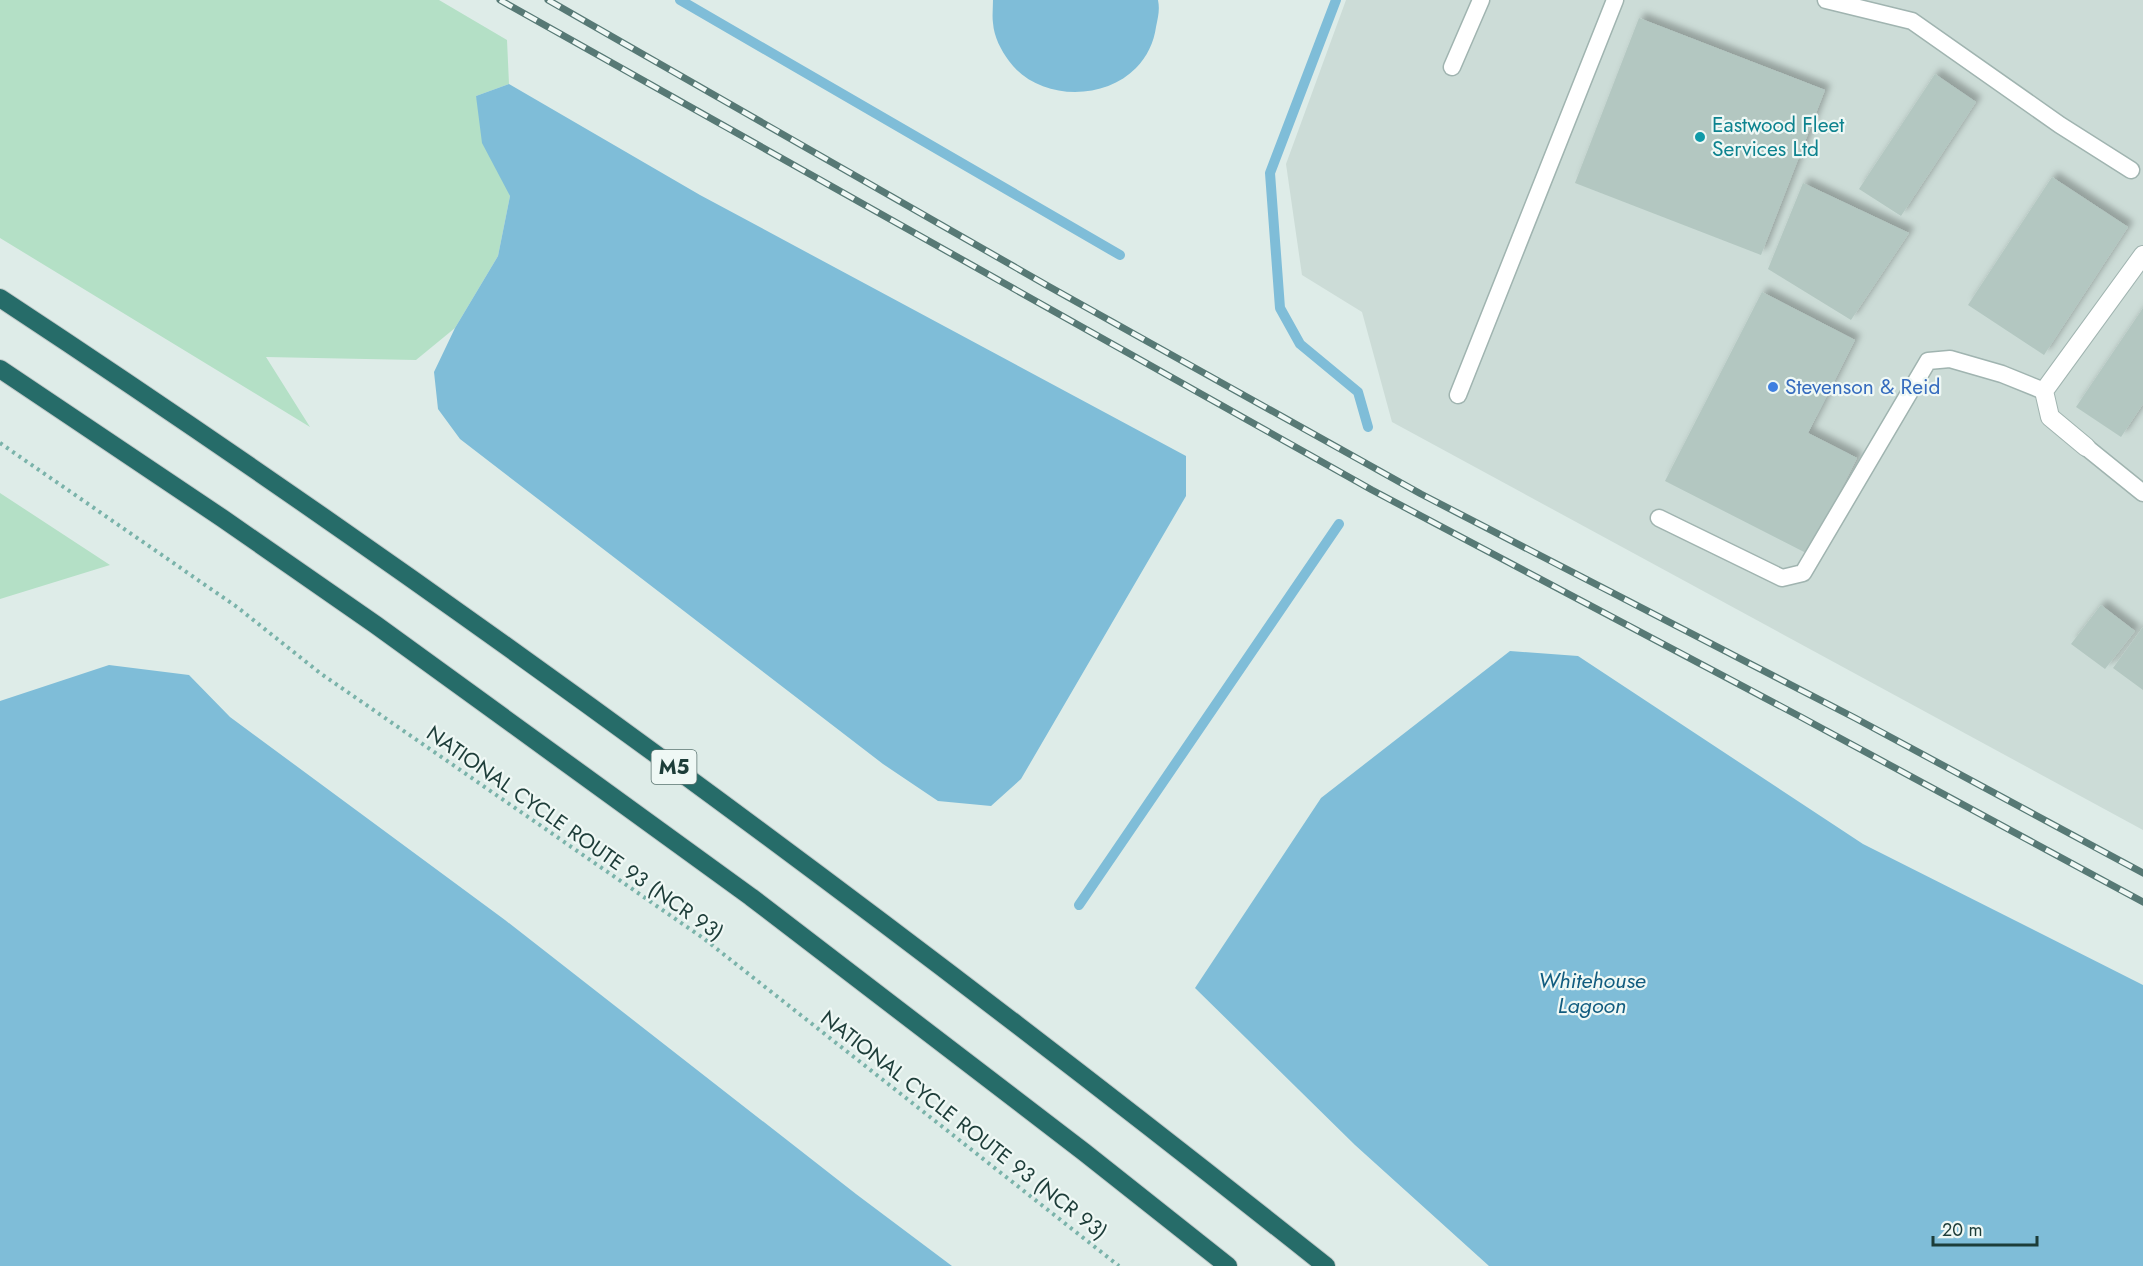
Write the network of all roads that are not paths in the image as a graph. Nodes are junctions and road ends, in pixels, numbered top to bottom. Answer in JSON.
{"nodes":[{"id":1,"x":1481,"y":0,"type":"edge"},
{"id":2,"x":1615,"y":0,"type":"edge"},
{"id":3,"x":1826,"y":0,"type":"edge"},
{"id":4,"x":1452,"y":67,"type":"dead end"},
{"id":5,"x":2131,"y":170,"type":"dead end"},
{"id":6,"x":2143,"y":255,"type":"edge"},
{"id":7,"x":0,"y":298,"type":"edge"},
{"id":8,"x":0,"y":369,"type":"edge"},
{"id":9,"x":2044,"y":391,"type":"junction"},
{"id":10,"x":1458,"y":395,"type":"dead end"},
{"id":11,"x":2086,"y":447,"type":"joint"},
{"id":12,"x":2143,"y":493,"type":"edge"},
{"id":13,"x":1659,"y":518,"type":"dead end"},
{"id":14,"x":1228,"y":1266,"type":"edge"},
{"id":15,"x":1326,"y":1266,"type":"edge"}],
"edges":[{"from":1,"to":4,"type":"lane"},
{"from":2,"to":10,"type":"lane"},
{"from":3,"to":5,"type":"lane"},
{"from":6,"to":9,"type":"street"},
{"from":7,"to":15,"type":"highway","number":"M5"},
{"from":8,"to":14,"type":"highway"},
{"from":9,"to":11,"type":"street"},
{"from":9,"to":13,"type":"lane"},
{"from":11,"to":12,"type":"lane"}]}
